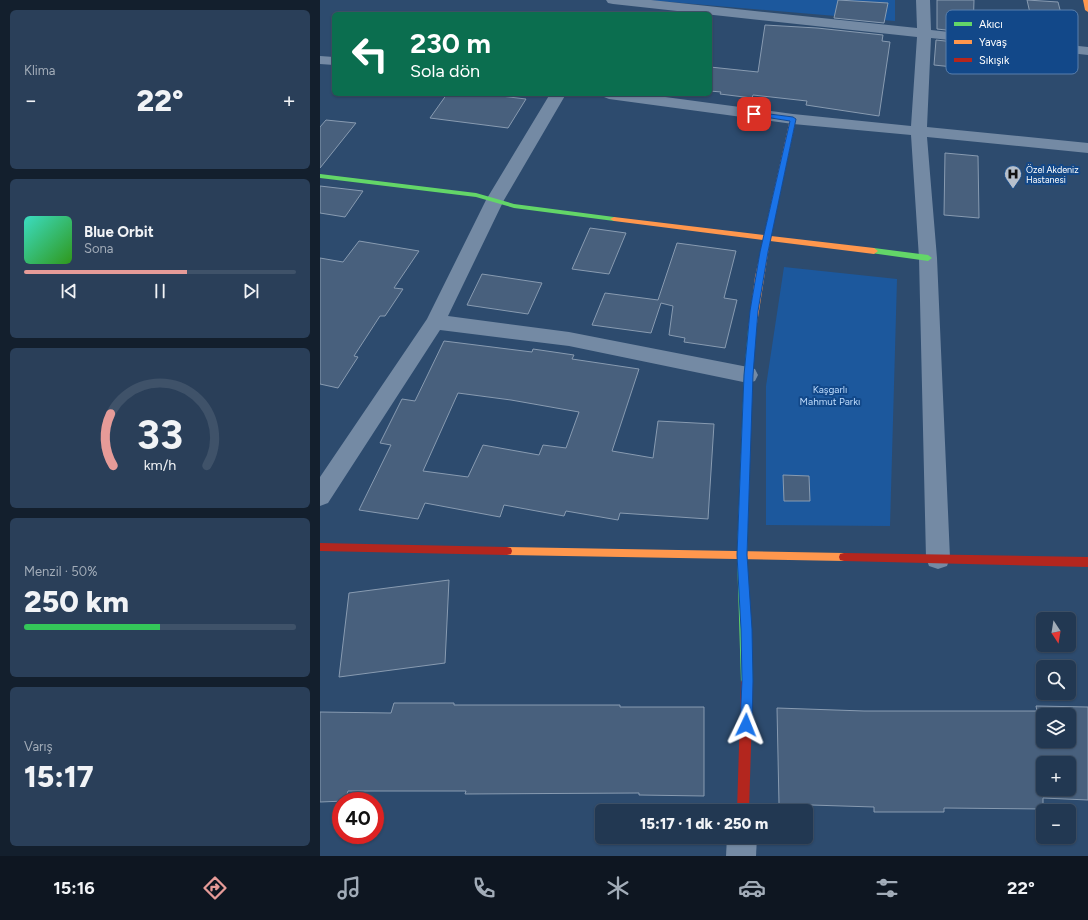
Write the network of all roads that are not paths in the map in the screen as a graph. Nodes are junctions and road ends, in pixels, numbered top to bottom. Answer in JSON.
{"nodes":[{"id":1,"x":923,"y":0,"type":"edge"},
{"id":2,"x":1086,"y":0,"type":"edge"},
{"id":3,"x":612,"y":2,"type":"edge"},
{"id":4,"x":1088,"y":10,"type":"edge"},
{"id":5,"x":924,"y":33,"type":"junction"},
{"id":6,"x":946,"y":35,"type":"edge"},
{"id":7,"x":1078,"y":50,"type":"edge"},
{"id":8,"x":1088,"y":51,"type":"edge"},
{"id":9,"x":320,"y":60,"type":"edge"},
{"id":10,"x":332,"y":61,"type":"edge"},
{"id":11,"x":557,"y":96,"type":"edge"},
{"id":12,"x":624,"y":96,"type":"edge"},
{"id":13,"x":793,"y":119,"type":"junction"},
{"id":14,"x":919,"y":132,"type":"junction"},
{"id":15,"x":1088,"y":148,"type":"edge"},
{"id":16,"x":320,"y":176,"type":"edge"},
{"id":17,"x":495,"y":200,"type":"junction"},
{"id":18,"x":767,"y":238,"type":"junction"},
{"id":19,"x":928,"y":258,"type":"junction"},
{"id":20,"x":435,"y":322,"type":"junction"},
{"id":21,"x":748,"y":375,"type":"junction"},
{"id":22,"x":320,"y":496,"type":"edge"},
{"id":23,"x":320,"y":547,"type":"edge"},
{"id":24,"x":742,"y":555,"type":"junction"},
{"id":25,"x":938,"y":558,"type":"junction"},
{"id":26,"x":1088,"y":562,"type":"edge"},
{"id":27,"x":743,"y":804,"type":"edge"},
{"id":28,"x":742,"y":844,"type":"edge"},
{"id":29,"x":741,"y":856,"type":"edge"}],
"edges":[{"from":1,"to":5,"type":"street"},
{"from":2,"to":4,"type":"street"},
{"from":3,"to":5,"type":"street"},
{"from":5,"to":6,"type":"street"},
{"from":5,"to":14,"type":"street"},
{"from":7,"to":8,"type":"street"},
{"from":9,"to":10,"type":"street"},
{"from":11,"to":17,"type":"street"},
{"from":12,"to":13,"type":"street"},
{"from":13,"to":14,"type":"street"},
{"from":13,"to":18,"type":"street"},
{"from":14,"to":15,"type":"street"},
{"from":14,"to":19,"type":"street"},
{"from":16,"to":17,"type":"street"},
{"from":17,"to":18,"type":"street"},
{"from":17,"to":20,"type":"street"},
{"from":18,"to":19,"type":"street"},
{"from":18,"to":21,"type":"street"},
{"from":19,"to":25,"type":"street"},
{"from":20,"to":21,"type":"street"},
{"from":20,"to":22,"type":"street"},
{"from":21,"to":24,"type":"street"},
{"from":23,"to":24,"type":"street"},
{"from":24,"to":25,"type":"street"},
{"from":24,"to":27,"type":"street"},
{"from":25,"to":26,"type":"street"},
{"from":28,"to":29,"type":"street"}]}
